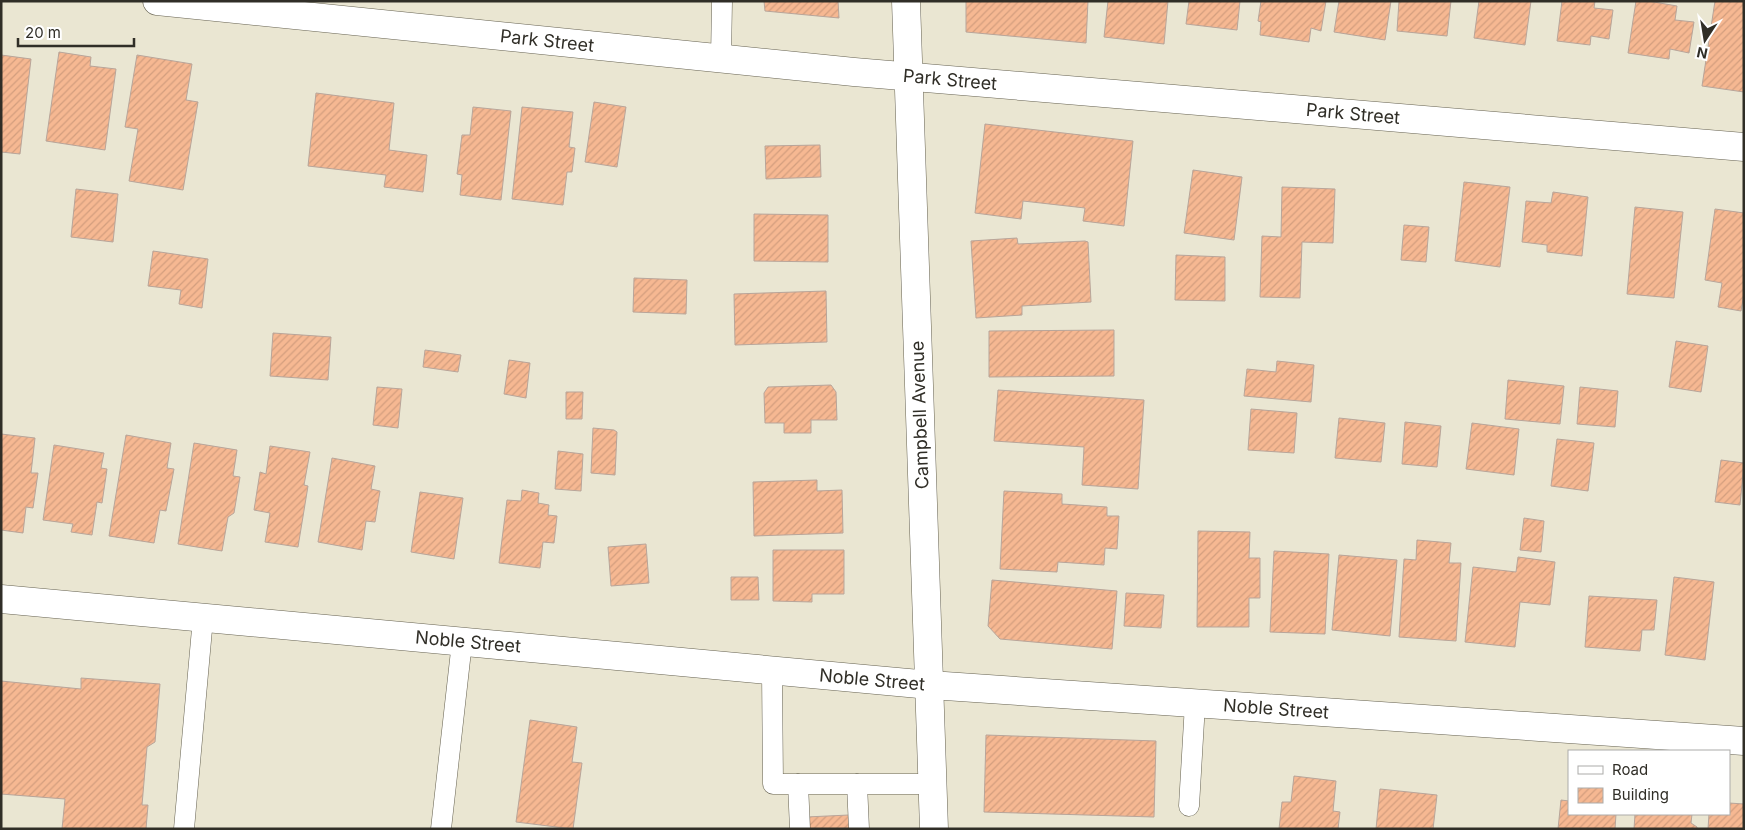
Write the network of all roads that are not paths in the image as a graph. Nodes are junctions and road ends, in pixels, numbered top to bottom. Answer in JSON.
{"nodes":[{"id":1,"x":157,"y":1,"type":"edge"},
{"id":2,"x":722,"y":1,"type":"edge"},
{"id":3,"x":906,"y":1,"type":"edge"},
{"id":4,"x":721,"y":58,"type":"junction"},
{"id":5,"x":907,"y":76,"type":"junction"},
{"id":6,"x":1744,"y":147,"type":"edge"},
{"id":7,"x":1,"y":599,"type":"edge"},
{"id":8,"x":203,"y":618,"type":"junction"},
{"id":9,"x":462,"y":642,"type":"junction"},
{"id":10,"x":772,"y":670,"type":"junction"},
{"id":11,"x":930,"y":685,"type":"junction"},
{"id":12,"x":1195,"y":704,"type":"junction"},
{"id":13,"x":1744,"y":741,"type":"edge"},
{"id":14,"x":798,"y":784,"type":"junction"},
{"id":15,"x":857,"y":784,"type":"junction"},
{"id":16,"x":933,"y":784,"type":"junction"},
{"id":17,"x":1189,"y":806,"type":"dead end"},
{"id":18,"x":184,"y":829,"type":"edge"},
{"id":19,"x":441,"y":829,"type":"edge"},
{"id":20,"x":800,"y":829,"type":"edge"},
{"id":21,"x":859,"y":829,"type":"edge"},
{"id":22,"x":934,"y":829,"type":"edge"}],
"edges":[{"from":1,"to":4,"type":"street","name":"Park Street"},
{"from":2,"to":4,"type":"lane"},
{"from":3,"to":5,"type":"street","name":"Campbell Avenue"},
{"from":4,"to":5,"type":"street","name":"Park Street"},
{"from":5,"to":6,"type":"street","name":"Park Street"},
{"from":5,"to":11,"type":"street","name":"Campbell Avenue"},
{"from":7,"to":8,"type":"street","name":"Noble Street"},
{"from":8,"to":9,"type":"street","name":"Noble Street"},
{"from":8,"to":18,"type":"lane"},
{"from":9,"to":10,"type":"street","name":"Noble Street"},
{"from":9,"to":19,"type":"lane"},
{"from":10,"to":11,"type":"street","name":"Noble Street"},
{"from":10,"to":14,"type":"lane"},
{"from":11,"to":12,"type":"street","name":"Noble Street"},
{"from":11,"to":16,"type":"street","name":"Campbell Avenue"},
{"from":12,"to":13,"type":"street","name":"Noble Street"},
{"from":12,"to":17,"type":"lane"},
{"from":14,"to":15,"type":"lane"},
{"from":14,"to":20,"type":"lane"},
{"from":15,"to":16,"type":"lane"},
{"from":15,"to":21,"type":"lane"},
{"from":16,"to":22,"type":"street","name":"Campbell Avenue"}]}
